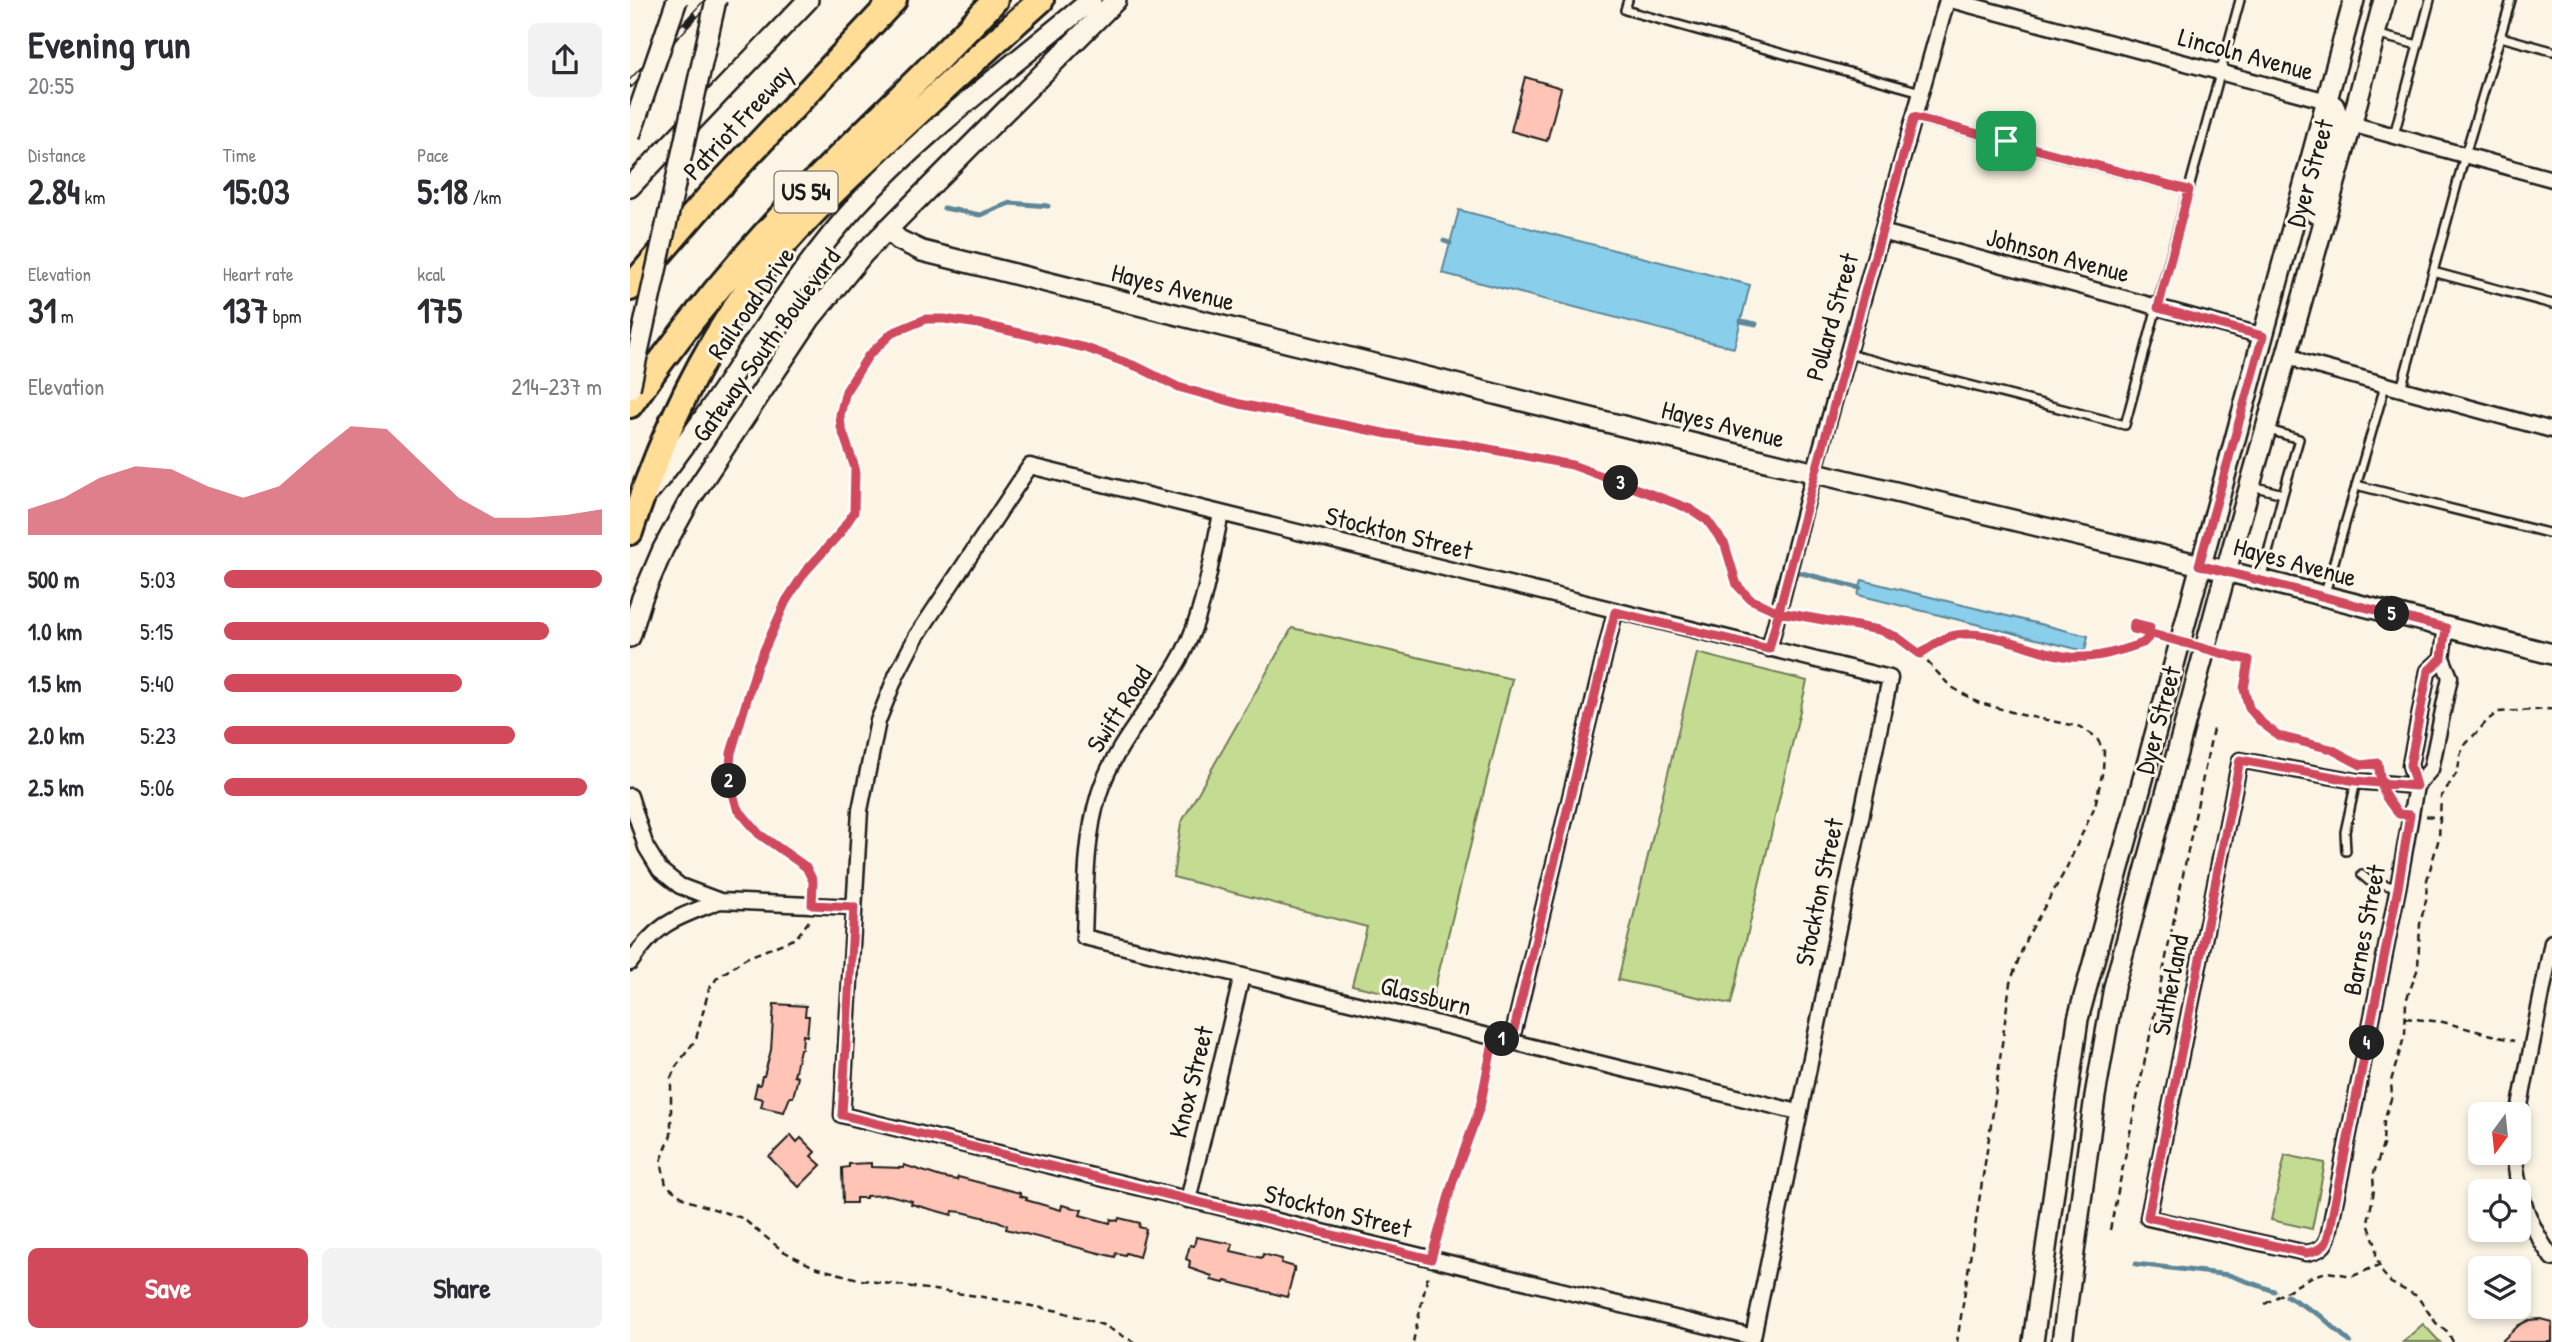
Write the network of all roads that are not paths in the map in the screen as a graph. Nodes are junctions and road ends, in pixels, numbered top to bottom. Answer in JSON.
{"nodes":[{"id":1,"x":677,"y":0,"type":"edge"},
{"id":2,"x":716,"y":0,"type":"edge"},
{"id":3,"x":808,"y":0,"type":"edge"},
{"id":4,"x":894,"y":0,"type":"edge"},
{"id":5,"x":995,"y":0,"type":"edge"},
{"id":6,"x":1007,"y":0,"type":"edge"},
{"id":7,"x":1041,"y":0,"type":"edge"},
{"id":8,"x":1091,"y":0,"type":"edge"},
{"id":9,"x":1116,"y":0,"type":"edge"},
{"id":10,"x":1628,"y":0,"type":"edge"},
{"id":11,"x":1949,"y":0,"type":"edge"},
{"id":12,"x":2240,"y":0,"type":"edge"},
{"id":13,"x":2354,"y":0,"type":"edge"},
{"id":14,"x":2384,"y":0,"type":"edge"},
{"id":15,"x":2430,"y":0,"type":"edge"},
{"id":16,"x":2511,"y":0,"type":"edge"},
{"id":17,"x":970,"y":27,"type":"junction"},
{"id":18,"x":2375,"y":33,"type":"junction"},
{"id":19,"x":2501,"y":37,"type":"junction"},
{"id":20,"x":2418,"y":45,"type":"junction"},
{"id":21,"x":2552,"y":51,"type":"edge"},
{"id":22,"x":2220,"y":73,"type":"junction"},
{"id":23,"x":1921,"y":92,"type":"junction"},
{"id":24,"x":2327,"y":101,"type":"junction"},
{"id":25,"x":1914,"y":117,"type":"junction"},
{"id":26,"x":2352,"y":122,"type":"junction"},
{"id":27,"x":630,"y":135,"type":"edge"},
{"id":28,"x":2393,"y":136,"type":"junction"},
{"id":29,"x":2465,"y":155,"type":"junction"},
{"id":30,"x":2552,"y":179,"type":"edge"},
{"id":31,"x":630,"y":187,"type":"edge"},
{"id":32,"x":2189,"y":190,"type":"junction"},
{"id":33,"x":887,"y":229,"type":"junction"},
{"id":34,"x":1882,"y":233,"type":"junction"},
{"id":35,"x":2314,"y":253,"type":"junction"},
{"id":36,"x":2433,"y":272,"type":"junction"},
{"id":37,"x":630,"y":288,"type":"edge"},
{"id":38,"x":2552,"y":304,"type":"edge"},
{"id":39,"x":2158,"y":308,"type":"junction"},
{"id":40,"x":2263,"y":336,"type":"junction"},
{"id":41,"x":2286,"y":351,"type":"junction"},
{"id":42,"x":1848,"y":354,"type":"junction"},
{"id":43,"x":2385,"y":386,"type":"junction"},
{"id":44,"x":630,"y":388,"type":"edge"},
{"id":45,"x":2400,"y":389,"type":"junction"},
{"id":46,"x":630,"y":405,"type":"edge"},
{"id":47,"x":2265,"y":429,"type":"junction"},
{"id":48,"x":2552,"y":430,"type":"edge"},
{"id":49,"x":1814,"y":473,"type":"junction"},
{"id":50,"x":2249,"y":485,"type":"junction"},
{"id":51,"x":2356,"y":485,"type":"junction"},
{"id":52,"x":2283,"y":494,"type":"junction"},
{"id":53,"x":630,"y":514,"type":"edge"},
{"id":54,"x":1221,"y":514,"type":"junction"},
{"id":55,"x":630,"y":532,"type":"edge"},
{"id":56,"x":2552,"y":534,"type":"edge"},
{"id":57,"x":2199,"y":565,"type":"junction"},
{"id":58,"x":2225,"y":571,"type":"junction"},
{"id":59,"x":2261,"y":580,"type":"junction"},
{"id":60,"x":2324,"y":597,"type":"junction"},
{"id":61,"x":1615,"y":612,"type":"junction"},
{"id":62,"x":2446,"y":628,"type":"junction"},
{"id":63,"x":630,"y":637,"type":"edge"},
{"id":64,"x":1769,"y":649,"type":"junction"},
{"id":65,"x":2552,"y":654,"type":"edge"},
{"id":66,"x":2442,"y":658,"type":"junction"},
{"id":67,"x":2356,"y":781,"type":"junction"},
{"id":68,"x":2416,"y":786,"type":"junction"},
{"id":69,"x":630,"y":796,"type":"edge"},
{"id":70,"x":2346,"y":851,"type":"dead end"},
{"id":71,"x":2362,"y":875,"type":"dead end"},
{"id":72,"x":2398,"y":888,"type":"junction"},
{"id":73,"x":720,"y":901,"type":"junction"},
{"id":74,"x":854,"y":907,"type":"junction"},
{"id":75,"x":1084,"y":937,"type":"joint"},
{"id":76,"x":2552,"y":942,"type":"edge"},
{"id":77,"x":630,"y":963,"type":"edge"},
{"id":78,"x":1242,"y":976,"type":"junction"},
{"id":79,"x":1511,"y":1042,"type":"junction"},
{"id":80,"x":2521,"y":1102,"type":"edge"},
{"id":81,"x":1798,"y":1112,"type":"junction"},
{"id":82,"x":2517,"y":1166,"type":"edge"},
{"id":83,"x":1188,"y":1200,"type":"junction"},
{"id":84,"x":2323,"y":1247,"type":"joint"},
{"id":85,"x":2552,"y":1258,"type":"edge"},
{"id":86,"x":2033,"y":1342,"type":"edge"},
{"id":87,"x":2062,"y":1342,"type":"edge"}],
"edges":[{"from":1,"to":27,"type":"main road","bridge":true},
{"from":2,"to":44,"type":"main road","bridge":true},
{"from":3,"to":31,"type":"main road"},
{"from":4,"to":37,"type":"highway","name":"Patriot Freeway","number":"US 54"},
{"from":5,"to":17,"type":"highway","number":"US 54"},
{"from":6,"to":17,"type":"highway"},
{"from":7,"to":55,"type":"highway"},
{"from":8,"to":53,"type":"main road","name":"Railroad Drive"},
{"from":9,"to":33,"type":"main road","name":"Gateway South Boulevard"},
{"from":10,"to":23,"type":"lane"},
{"from":11,"to":22,"type":"street","name":"Lincoln Avenue"},
{"from":11,"to":23,"type":"street","name":"Pollard Street"},
{"from":12,"to":22,"type":"lane"},
{"from":13,"to":24,"type":"main road","name":"Dyer Street"},
{"from":14,"to":18,"type":"main road","name":"Dyer Street"},
{"from":15,"to":20,"type":"lane"},
{"from":16,"to":19,"type":"lane"},
{"from":17,"to":46,"type":"highway","number":"US 54"},
{"from":18,"to":20,"type":"lane"},
{"from":18,"to":26,"type":"main road","name":"Dyer Street"},
{"from":19,"to":21,"type":"lane"},
{"from":19,"to":29,"type":"lane"},
{"from":20,"to":28,"type":"lane"},
{"from":22,"to":24,"type":"street","name":"Lincoln Avenue"},
{"from":22,"to":32,"type":"lane"},
{"from":23,"to":25,"type":"street","name":"Pollard Street"},
{"from":24,"to":35,"type":"main road"},
{"from":24,"to":40,"type":"main road","name":"Dyer Street"},
{"from":25,"to":32,"type":"lane"},
{"from":25,"to":34,"type":"street","name":"Pollard Street"},
{"from":26,"to":28,"type":"street"},
{"from":26,"to":35,"type":"main road","name":"Dyer Street"},
{"from":28,"to":29,"type":"street"},
{"from":29,"to":30,"type":"street"},
{"from":29,"to":36,"type":"lane"},
{"from":32,"to":39,"type":"lane"},
{"from":33,"to":49,"type":"main road","name":"Hayes Avenue"},
{"from":33,"to":63,"type":"main road","name":"Gateway South Boulevard"},
{"from":34,"to":39,"type":"street","name":"Johnson Avenue"},
{"from":34,"to":42,"type":"street","name":"Pollard Street"},
{"from":35,"to":41,"type":"main road","name":"Dyer Street"},
{"from":36,"to":38,"type":"lane"},
{"from":36,"to":45,"type":"lane"},
{"from":39,"to":40,"type":"street","name":"Johnson Avenue"},
{"from":39,"to":42,"type":"lane"},
{"from":40,"to":57,"type":"main road","name":"Dyer Street"},
{"from":41,"to":43,"type":"street"},
{"from":41,"to":47,"type":"main road","name":"Dyer Street"},
{"from":42,"to":49,"type":"street","name":"Pollard Street"},
{"from":43,"to":45,"type":"street"},
{"from":43,"to":51,"type":"lane"},
{"from":45,"to":48,"type":"street"},
{"from":47,"to":50,"type":"main road","name":"Dyer Street"},
{"from":47,"to":52,"type":"lane"},
{"from":49,"to":57,"type":"main road","name":"Hayes Avenue"},
{"from":49,"to":64,"type":"street","name":"Pollard Street"},
{"from":50,"to":52,"type":"lane"},
{"from":50,"to":58,"type":"main road","name":"Dyer Street"},
{"from":51,"to":56,"type":"lane"},
{"from":51,"to":60,"type":"lane"},
{"from":52,"to":59,"type":"lane"},
{"from":54,"to":61,"type":"street","name":"Stockton Street"},
{"from":54,"to":74,"type":"street","name":"Stockton Street"},
{"from":54,"to":75,"type":"street","name":"Swift Road"},
{"from":57,"to":58,"type":"main road","name":"Hayes Avenue"},
{"from":57,"to":86,"type":"main road","name":"Dyer Street"},
{"from":58,"to":59,"type":"main road","name":"Hayes Avenue"},
{"from":58,"to":87,"type":"main road","name":"Dyer Street"},
{"from":59,"to":60,"type":"main road","name":"Hayes Avenue"},
{"from":60,"to":62,"type":"main road","name":"Hayes Avenue"},
{"from":61,"to":64,"type":"street","name":"Stockton Street"},
{"from":61,"to":79,"type":"street"},
{"from":62,"to":65,"type":"main road","name":"Hayes Avenue"},
{"from":62,"to":66,"type":"street","name":"Barnes Street"},
{"from":64,"to":81,"type":"street","name":"Stockton Street"},
{"from":66,"to":68,"type":"street","name":"Barnes Street"},
{"from":66,"to":68,"type":"street","name":"Barnes Street"},
{"from":67,"to":68,"type":"street","name":"Sutherland"},
{"from":67,"to":70,"type":"lane"},
{"from":67,"to":84,"type":"street","name":"Sutherland"},
{"from":68,"to":72,"type":"street","name":"Barnes Street"},
{"from":69,"to":73,"type":"street"},
{"from":71,"to":72,"type":"lane"},
{"from":72,"to":84,"type":"street","name":"Barnes Street"},
{"from":73,"to":74,"type":"street"},
{"from":73,"to":77,"type":"street"},
{"from":74,"to":83,"type":"street","name":"Stockton Street"},
{"from":75,"to":78,"type":"street","name":"Glassburn"},
{"from":76,"to":80,"type":"street"},
{"from":78,"to":79,"type":"street","name":"Glassburn"},
{"from":78,"to":83,"type":"street","name":"Knox Street"},
{"from":79,"to":81,"type":"street","name":"Glassburn"},
{"from":81,"to":83,"type":"street","name":"Stockton Street"},
{"from":82,"to":85,"type":"street"}]}
